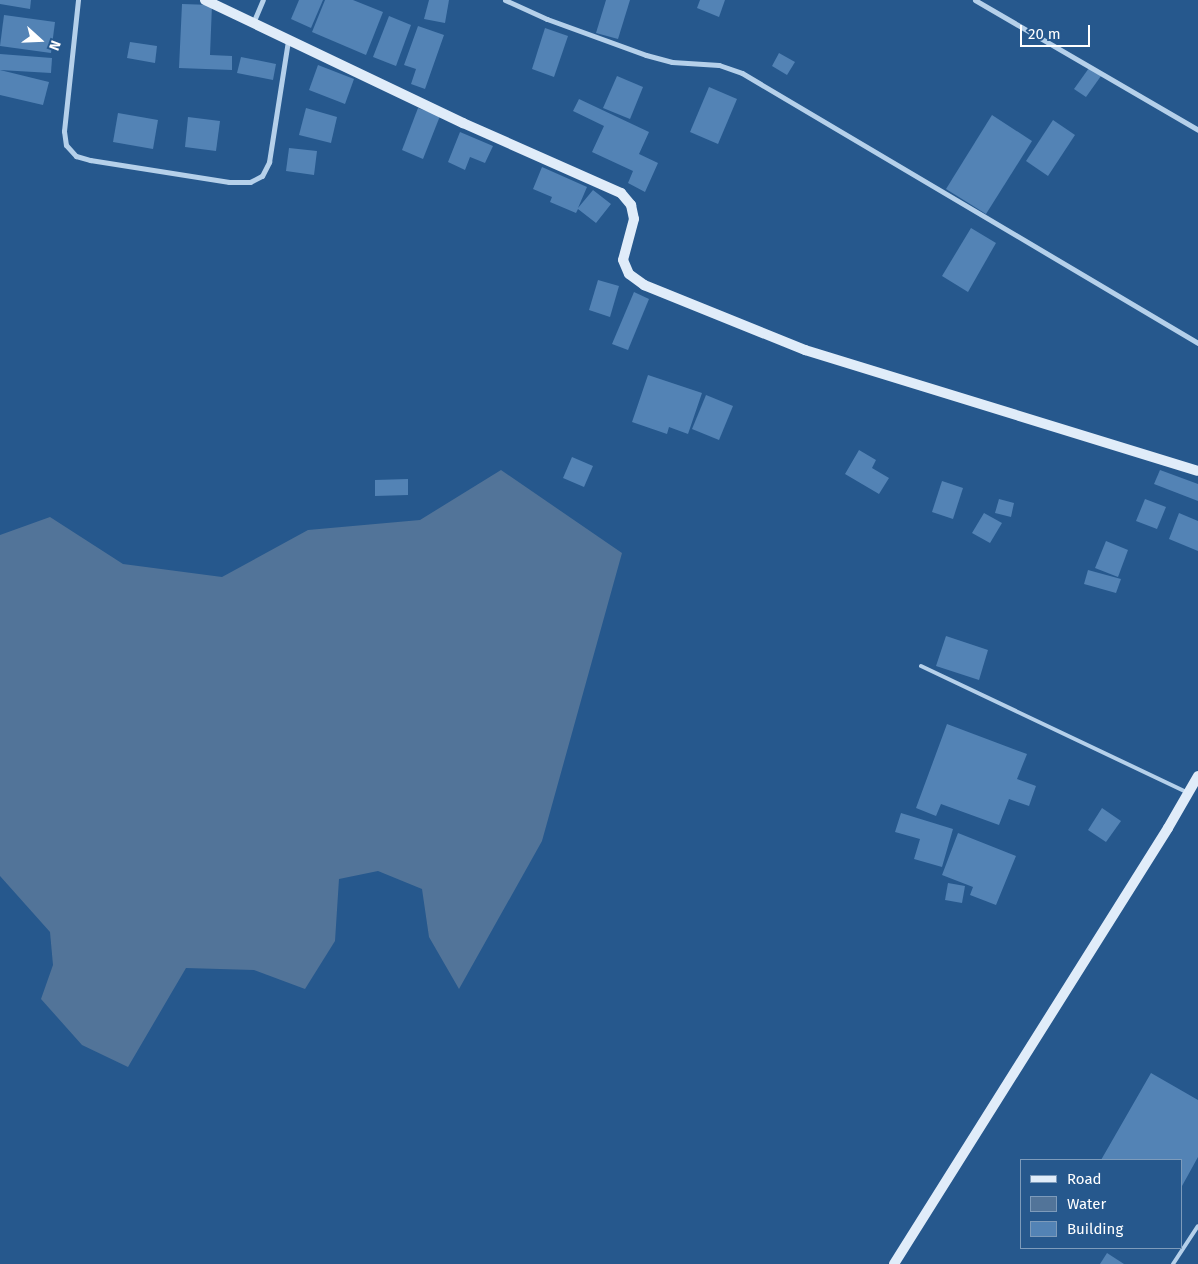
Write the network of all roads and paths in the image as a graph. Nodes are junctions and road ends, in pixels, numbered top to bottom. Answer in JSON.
{"nodes":[{"id":1,"x":78,"y":0,"type":"edge"},
{"id":2,"x":205,"y":0,"type":"edge"},
{"id":3,"x":263,"y":0,"type":"edge"},
{"id":4,"x":505,"y":0,"type":"edge"},
{"id":5,"x":975,"y":0,"type":"edge"},
{"id":6,"x":253,"y":23,"type":"junction"},
{"id":7,"x":288,"y":41,"type":"junction"},
{"id":8,"x":1198,"y":130,"type":"edge"},
{"id":9,"x":1198,"y":343,"type":"edge"},
{"id":10,"x":1198,"y":470,"type":"edge"},
{"id":11,"x":921,"y":666,"type":"dead end"},
{"id":12,"x":1198,"y":776,"type":"edge"},
{"id":13,"x":1188,"y":794,"type":"junction"},
{"id":14,"x":1198,"y":1226,"type":"edge"},
{"id":15,"x":1183,"y":1249,"type":"edge"},
{"id":16,"x":1183,"y":1249,"type":"edge"},
{"id":17,"x":894,"y":1264,"type":"edge"},
{"id":18,"x":1173,"y":1264,"type":"edge"}],
"edges":[{"from":1,"to":7,"type":"street"},
{"from":2,"to":6,"type":"street"},
{"from":3,"to":6,"type":"street"},
{"from":4,"to":9,"type":"street"},
{"from":5,"to":8,"type":"street"},
{"from":6,"to":7,"type":"street"},
{"from":7,"to":10,"type":"street"},
{"from":11,"to":13,"type":"lane"},
{"from":12,"to":13,"type":"street"},
{"from":13,"to":17,"type":"street"},
{"from":14,"to":15,"type":"lane"},
{"from":16,"to":18,"type":"lane"}]}
